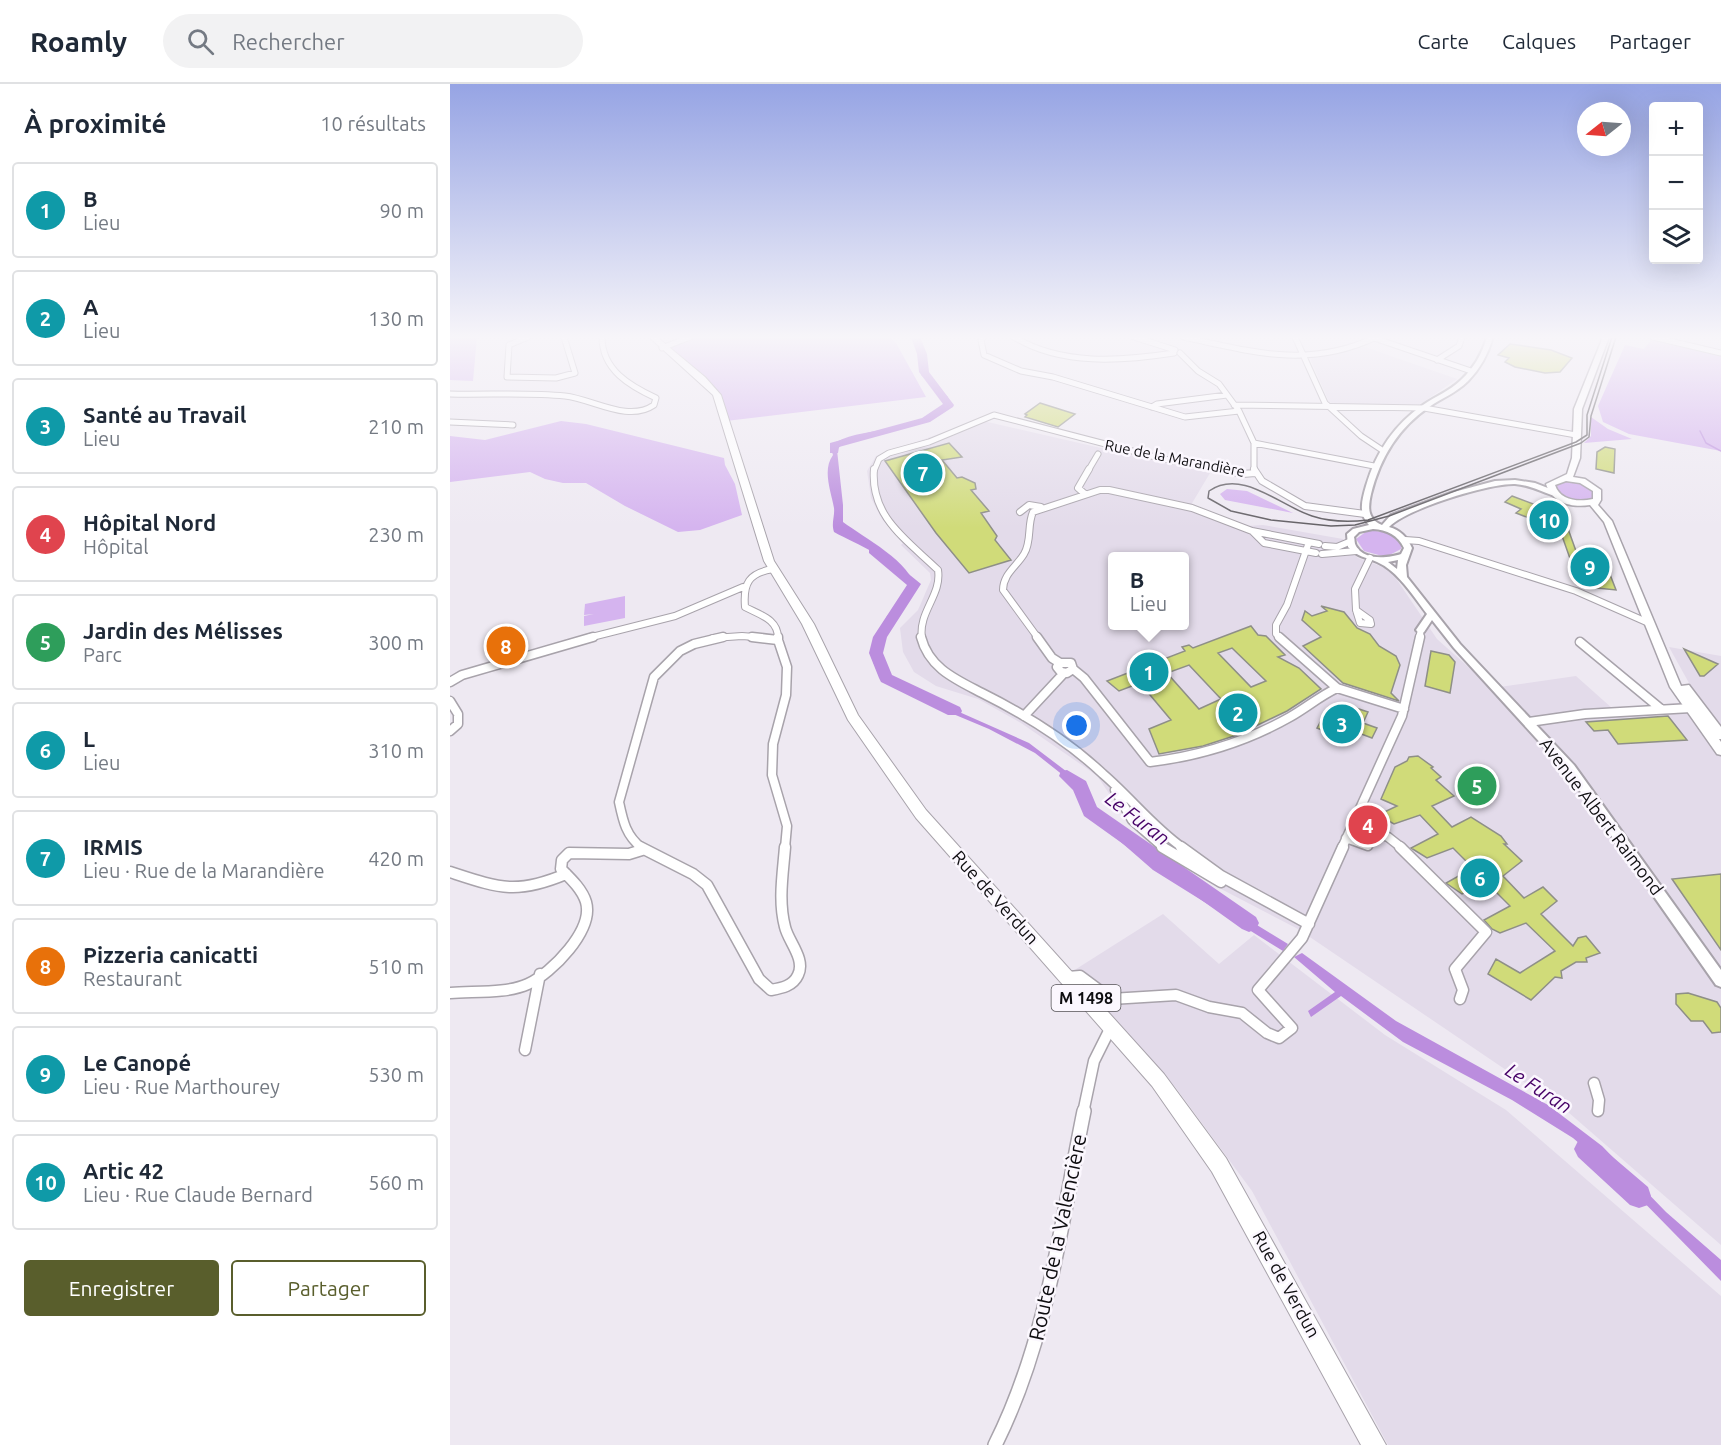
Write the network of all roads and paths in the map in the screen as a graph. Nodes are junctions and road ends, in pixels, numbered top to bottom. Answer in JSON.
{"nodes":[{"id":1,"x":584,"y":401,"type":"edge"},
{"id":2,"x":655,"y":401,"type":"edge"},
{"id":3,"x":719,"y":401,"type":"edge"},
{"id":4,"x":1129,"y":401,"type":"edge"},
{"id":5,"x":1184,"y":401,"type":"edge"},
{"id":6,"x":1231,"y":401,"type":"edge"},
{"id":7,"x":1326,"y":401,"type":"edge"},
{"id":8,"x":1436,"y":401,"type":"edge"},
{"id":9,"x":1581,"y":401,"type":"edge"},
{"id":10,"x":1329,"y":406,"type":"junction"},
{"id":11,"x":1152,"y":407,"type":"junction"},
{"id":12,"x":1236,"y":408,"type":"junction"},
{"id":13,"x":1424,"y":408,"type":"junction"},
{"id":14,"x":450,"y":422,"type":"edge"},
{"id":15,"x":513,"y":425,"type":"dead end"},
{"id":16,"x":1576,"y":435,"type":"junction"},
{"id":17,"x":1361,"y":436,"type":"junction"},
{"id":18,"x":1254,"y":443,"type":"junction"},
{"id":19,"x":1387,"y":443,"type":"junction"},
{"id":20,"x":1382,"y":450,"type":"junction"},
{"id":21,"x":1098,"y":454,"type":"dead end"},
{"id":22,"x":1576,"y":458,"type":"junction"},
{"id":23,"x":1374,"y":466,"type":"junction"},
{"id":24,"x":1256,"y":473,"type":"junction"},
{"id":25,"x":1565,"y":478,"type":"junction"},
{"id":26,"x":1551,"y":483,"type":"junction"},
{"id":27,"x":1587,"y":483,"type":"junction"},
{"id":28,"x":1528,"y":484,"type":"junction"},
{"id":29,"x":1085,"y":494,"type":"junction"},
{"id":30,"x":1555,"y":494,"type":"junction"},
{"id":31,"x":1596,"y":501,"type":"junction"},
{"id":32,"x":1576,"y":503,"type":"junction"},
{"id":33,"x":1041,"y":507,"type":"junction"},
{"id":34,"x":1020,"y":512,"type":"dead end"},
{"id":35,"x":1361,"y":513,"type":"junction"},
{"id":36,"x":1406,"y":514,"type":"junction"},
{"id":37,"x":1380,"y":528,"type":"junction"},
{"id":38,"x":1358,"y":529,"type":"junction"},
{"id":39,"x":1612,"y":530,"type":"junction"},
{"id":40,"x":1252,"y":531,"type":"junction"},
{"id":41,"x":1404,"y":540,"type":"junction"},
{"id":42,"x":1309,"y":542,"type":"junction"},
{"id":43,"x":1349,"y":542,"type":"junction"},
{"id":44,"x":1306,"y":551,"type":"junction"},
{"id":45,"x":1356,"y":551,"type":"junction"},
{"id":46,"x":1402,"y":556,"type":"junction"},
{"id":47,"x":1370,"y":558,"type":"junction"},
{"id":48,"x":1380,"y":560,"type":"junction"},
{"id":49,"x":772,"y":569,"type":"junction"},
{"id":50,"x":1403,"y":577,"type":"junction"},
{"id":51,"x":743,"y":587,"type":"junction"},
{"id":52,"x":1354,"y":609,"type":"dead end"},
{"id":53,"x":1431,"y":615,"type":"junction"},
{"id":54,"x":1652,"y":624,"type":"junction"},
{"id":55,"x":1421,"y":630,"type":"joint"},
{"id":56,"x":778,"y":640,"type":"junction"},
{"id":57,"x":1580,"y":642,"type":"dead end"},
{"id":58,"x":1060,"y":663,"type":"junction"},
{"id":59,"x":1073,"y":669,"type":"junction"},
{"id":60,"x":1669,"y":669,"type":"junction"},
{"id":61,"x":1064,"y":673,"type":"junction"},
{"id":62,"x":450,"y":682,"type":"edge"},
{"id":63,"x":1337,"y":688,"type":"junction"},
{"id":64,"x":450,"y":701,"type":"edge"},
{"id":65,"x":1690,"y":708,"type":"junction"},
{"id":66,"x":1404,"y":709,"type":"junction"},
{"id":67,"x":1661,"y":710,"type":"junction"},
{"id":68,"x":1024,"y":716,"type":"junction"},
{"id":69,"x":1529,"y":722,"type":"junction"},
{"id":70,"x":450,"y":731,"type":"edge"},
{"id":71,"x":1721,"y":735,"type":"edge"},
{"id":72,"x":1721,"y":751,"type":"edge"},
{"id":73,"x":1352,"y":825,"type":"junction"},
{"id":74,"x":1346,"y":838,"type":"junction"},
{"id":75,"x":1368,"y":846,"type":"dead end"},
{"id":76,"x":642,"y":850,"type":"junction"},
{"id":77,"x":450,"y":872,"type":"edge"},
{"id":78,"x":566,"y":874,"type":"junction"},
{"id":79,"x":1308,"y":926,"type":"junction"},
{"id":80,"x":540,"y":975,"type":"junction"},
{"id":81,"x":1068,"y":977,"type":"junction"},
{"id":82,"x":1721,"y":981,"type":"edge"},
{"id":83,"x":450,"y":993,"type":"edge"},
{"id":84,"x":1460,"y":999,"type":"dead end"},
{"id":85,"x":1111,"y":1027,"type":"junction"},
{"id":86,"x":525,"y":1050,"type":"dead end"},
{"id":87,"x":1594,"y":1083,"type":"dead end"},
{"id":88,"x":1598,"y":1111,"type":"dead end"},
{"id":89,"x":995,"y":1445,"type":"edge"},
{"id":90,"x":1374,"y":1445,"type":"edge"}],
"edges":[{"from":1,"to":2,"type":"street"},
{"from":3,"to":49,"type":"main road","name":"Rue de Verdun","number":"M 1498"},
{"from":4,"to":11,"type":"street"},
{"from":5,"to":11,"type":"street"},
{"from":6,"to":12,"type":"street"},
{"from":7,"to":10,"type":"street"},
{"from":8,"to":13,"type":"street"},
{"from":9,"to":16,"type":"main road"},
{"from":10,"to":12,"type":"street"},
{"from":10,"to":13,"type":"street"},
{"from":10,"to":17,"type":"street"},
{"from":11,"to":12,"type":"street"},
{"from":12,"to":18,"type":"street"},
{"from":13,"to":16,"type":"street"},
{"from":13,"to":19,"type":"street"},
{"from":14,"to":15,"type":"street"},
{"from":16,"to":22,"type":"main road"},
{"from":17,"to":19,"type":"street"},
{"from":17,"to":20,"type":"street"},
{"from":18,"to":23,"type":"street"},
{"from":18,"to":24,"type":"street"},
{"from":19,"to":20,"type":"street"},
{"from":20,"to":23,"type":"street"},
{"from":21,"to":29,"type":"street"},
{"from":22,"to":25,"type":"main road"},
{"from":22,"to":27,"type":"main road"},
{"from":23,"to":35,"type":"street"},
{"from":24,"to":35,"type":"street"},
{"from":24,"to":68,"type":"street","name":"Rue de la Marandière"},
{"from":25,"to":26,"type":"main road"},
{"from":25,"to":27,"type":"main road"},
{"from":26,"to":28,"type":"street"},
{"from":26,"to":30,"type":"main road"},
{"from":27,"to":31,"type":"main road"},
{"from":28,"to":30,"type":"street"},
{"from":28,"to":36,"type":"street"},
{"from":29,"to":33,"type":"street"},
{"from":29,"to":40,"type":"street"},
{"from":30,"to":32,"type":"main road"},
{"from":31,"to":32,"type":"main road"},
{"from":31,"to":39,"type":"main road"},
{"from":32,"to":39,"type":"main road"},
{"from":33,"to":34,"type":"street"},
{"from":33,"to":58,"type":"street"},
{"from":35,"to":37,"type":"street"},
{"from":35,"to":38,"type":"street"},
{"from":36,"to":37,"type":"street"},
{"from":36,"to":41,"type":"street"},
{"from":37,"to":38,"type":"street"},
{"from":37,"to":41,"type":"street"},
{"from":38,"to":43,"type":"street"},
{"from":39,"to":54,"type":"main road"},
{"from":40,"to":42,"type":"street"},
{"from":40,"to":44,"type":"street"},
{"from":41,"to":46,"type":"street"},
{"from":41,"to":54,"type":"street"},
{"from":42,"to":43,"type":"street"},
{"from":42,"to":44,"type":"street"},
{"from":43,"to":45,"type":"street"},
{"from":44,"to":45,"type":"street"},
{"from":44,"to":63,"type":"street"},
{"from":45,"to":47,"type":"street"},
{"from":46,"to":48,"type":"street"},
{"from":46,"to":50,"type":"street"},
{"from":47,"to":48,"type":"street"},
{"from":47,"to":52,"type":"street"},
{"from":48,"to":50,"type":"street","name":"Avenue Albert Raimond"},
{"from":49,"to":51,"type":"street"},
{"from":49,"to":81,"type":"main road","name":"Rue de Verdun","number":"M 1498"},
{"from":50,"to":53,"type":"street","name":"Avenue Albert Raimond"},
{"from":51,"to":56,"type":"street"},
{"from":51,"to":62,"type":"street"},
{"from":53,"to":55,"type":"street"},
{"from":53,"to":69,"type":"street","name":"Avenue Albert Raimond"},
{"from":54,"to":60,"type":"main road"},
{"from":55,"to":66,"type":"street"},
{"from":56,"to":76,"type":"street"},
{"from":56,"to":76,"type":"street"},
{"from":57,"to":67,"type":"street"},
{"from":58,"to":59,"type":"street"},
{"from":58,"to":61,"type":"street"},
{"from":59,"to":61,"type":"street"},
{"from":59,"to":63,"type":"street"},
{"from":60,"to":65,"type":"main road"},
{"from":60,"to":71,"type":"main road"},
{"from":61,"to":68,"type":"street"},
{"from":63,"to":66,"type":"street"},
{"from":64,"to":70,"type":"street"},
{"from":65,"to":67,"type":"street"},
{"from":65,"to":72,"type":"main road"},
{"from":66,"to":73,"type":"street"},
{"from":67,"to":69,"type":"street"},
{"from":68,"to":79,"type":"street","name":"Rue de la Marandière"},
{"from":69,"to":82,"type":"street","name":"Avenue Albert Raimond"},
{"from":73,"to":74,"type":"street"},
{"from":73,"to":84,"type":"street"},
{"from":74,"to":75,"type":"street"},
{"from":74,"to":79,"type":"street"},
{"from":76,"to":78,"type":"street"},
{"from":77,"to":78,"type":"street"},
{"from":78,"to":80,"type":"street"},
{"from":79,"to":81,"type":"street"},
{"from":80,"to":83,"type":"street"},
{"from":80,"to":86,"type":"street"},
{"from":81,"to":85,"type":"main road","name":"Rue de Verdun","number":"M 1498"},
{"from":85,"to":89,"type":"street","name":"Route de la Valencière"},
{"from":85,"to":90,"type":"main road","name":"Rue de Verdun","number":"M 1498"},
{"from":87,"to":88,"type":"street"}]}
